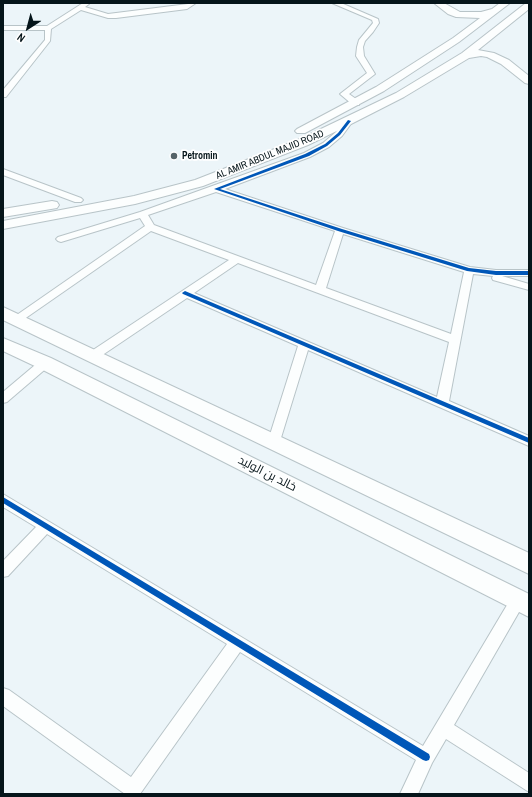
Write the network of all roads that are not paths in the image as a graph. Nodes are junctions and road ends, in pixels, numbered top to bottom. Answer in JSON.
{"nodes":[{"id":1,"x":87,"y":3,"type":"edge"},
{"id":2,"x":193,"y":3,"type":"edge"},
{"id":3,"x":335,"y":3,"type":"edge"},
{"id":4,"x":430,"y":3,"type":"edge"},
{"id":5,"x":438,"y":3,"type":"edge"},
{"id":6,"x":502,"y":6,"type":"edge"},
{"id":7,"x":528,"y":6,"type":"edge"},
{"id":8,"x":80,"y":8,"type":"junction"},
{"id":9,"x":501,"y":27,"type":"junction"},
{"id":10,"x":3,"y":28,"type":"edge"},
{"id":11,"x":48,"y":28,"type":"junction"},
{"id":12,"x":456,"y":32,"type":"junction"},
{"id":13,"x":466,"y":55,"type":"junction"},
{"id":14,"x":529,"y":73,"type":"edge"},
{"id":15,"x":529,"y":80,"type":"edge"},
{"id":16,"x":3,"y":96,"type":"edge"},
{"id":17,"x":356,"y":103,"type":"junction"},
{"id":18,"x":349,"y":121,"type":"junction"},
{"id":19,"x":3,"y":172,"type":"edge"},
{"id":20,"x":216,"y":189,"type":"junction"},
{"id":21,"x":78,"y":200,"type":"junction"},
{"id":22,"x":3,"y":213,"type":"edge"},
{"id":23,"x":143,"y":214,"type":"junction"},
{"id":24,"x":3,"y":226,"type":"edge"},
{"id":25,"x":150,"y":227,"type":"junction"},
{"id":26,"x":340,"y":230,"type":"junction"},
{"id":27,"x":61,"y":240,"type":"dead end"},
{"id":28,"x":237,"y":259,"type":"junction"},
{"id":29,"x":469,"y":270,"type":"junction"},
{"id":30,"x":529,"y":273,"type":"edge"},
{"id":31,"x":529,"y":287,"type":"edge"},
{"id":32,"x":320,"y":290,"type":"junction"},
{"id":33,"x":185,"y":293,"type":"junction"},
{"id":34,"x":9,"y":316,"type":"edge"},
{"id":35,"x":455,"y":340,"type":"junction"},
{"id":36,"x":3,"y":344,"type":"edge"},
{"id":37,"x":304,"y":344,"type":"junction"},
{"id":38,"x":94,"y":355,"type":"junction"},
{"id":39,"x":45,"y":363,"type":"junction"},
{"id":40,"x":3,"y":399,"type":"edge"},
{"id":41,"x":442,"y":404,"type":"junction"},
{"id":42,"x":274,"y":441,"type":"junction"},
{"id":43,"x":529,"y":441,"type":"edge"},
{"id":44,"x":3,"y":500,"type":"edge"},
{"id":45,"x":46,"y":526,"type":"junction"},
{"id":46,"x":480,"y":539,"type":"junction"},
{"id":47,"x":529,"y":556,"type":"edge"},
{"id":48,"x":529,"y":564,"type":"edge"},
{"id":49,"x":3,"y":571,"type":"edge"},
{"id":50,"x":524,"y":603,"type":"edge"},
{"id":51,"x":238,"y":642,"type":"junction"},
{"id":52,"x":3,"y":696,"type":"edge"},
{"id":53,"x":443,"y":728,"type":"junction"},
{"id":54,"x":426,"y":757,"type":"junction"},
{"id":55,"x":529,"y":783,"type":"edge"},
{"id":56,"x":409,"y":794,"type":"edge"}],
"edges":[{"from":1,"to":8,"type":"street"},
{"from":2,"to":8,"type":"street"},
{"from":3,"to":17,"type":"street"},
{"from":4,"to":12,"type":"main road"},
{"from":5,"to":6,"type":"main road"},
{"from":6,"to":12,"type":"main road","name":"AL AMIR ABDUL MAJID ROAD"},
{"from":7,"to":9,"type":"main road","name":"AL AMIR ABDUL MAJID ROAD"},
{"from":8,"to":11,"type":"street"},
{"from":9,"to":13,"type":"main road","name":"AL AMIR ABDUL MAJID ROAD"},
{"from":9,"to":14,"type":"main road"},
{"from":10,"to":11,"type":"street"},
{"from":11,"to":16,"type":"street"},
{"from":12,"to":17,"type":"main road","name":"AL AMIR ABDUL MAJID ROAD"},
{"from":13,"to":15,"type":"main road"},
{"from":13,"to":18,"type":"main road","name":"AL AMIR ABDUL MAJID ROAD"},
{"from":17,"to":21,"type":"main road","name":"AL AMIR ABDUL MAJID ROAD"},
{"from":18,"to":20,"type":"street"},
{"from":18,"to":24,"type":"main road","name":"AL AMIR ABDUL MAJID ROAD"},
{"from":19,"to":21,"type":"street"},
{"from":20,"to":23,"type":"street"},
{"from":20,"to":26,"type":"street"},
{"from":21,"to":22,"type":"main road","name":"AL AMIR ABDUL MAJID ROAD"},
{"from":23,"to":25,"type":"street"},
{"from":23,"to":27,"type":"street"},
{"from":25,"to":28,"type":"street"},
{"from":25,"to":34,"type":"street"},
{"from":26,"to":29,"type":"street"},
{"from":26,"to":32,"type":"street"},
{"from":28,"to":32,"type":"street"},
{"from":28,"to":33,"type":"street"},
{"from":29,"to":30,"type":"street"},
{"from":29,"to":31,"type":"street"},
{"from":29,"to":35,"type":"street"},
{"from":32,"to":35,"type":"street"},
{"from":33,"to":37,"type":"street"},
{"from":33,"to":38,"type":"street"},
{"from":34,"to":38,"type":"main road"},
{"from":35,"to":41,"type":"street"},
{"from":36,"to":39,"type":"main road","name":"خالد بن الوليد"},
{"from":37,"to":41,"type":"street"},
{"from":37,"to":42,"type":"street"},
{"from":38,"to":42,"type":"main road"},
{"from":39,"to":40,"type":"street"},
{"from":39,"to":50,"type":"main road","name":"خالد بن الوليد"},
{"from":41,"to":43,"type":"street"},
{"from":42,"to":46,"type":"main road"},
{"from":44,"to":45,"type":"street"},
{"from":45,"to":49,"type":"street"},
{"from":45,"to":51,"type":"street"},
{"from":46,"to":47,"type":"main road"},
{"from":46,"to":48,"type":"main road"},
{"from":50,"to":53,"type":"street"},
{"from":51,"to":52,"type":"street"},
{"from":51,"to":54,"type":"street"},
{"from":53,"to":54,"type":"street"},
{"from":53,"to":55,"type":"street"},
{"from":54,"to":56,"type":"street"}]}
